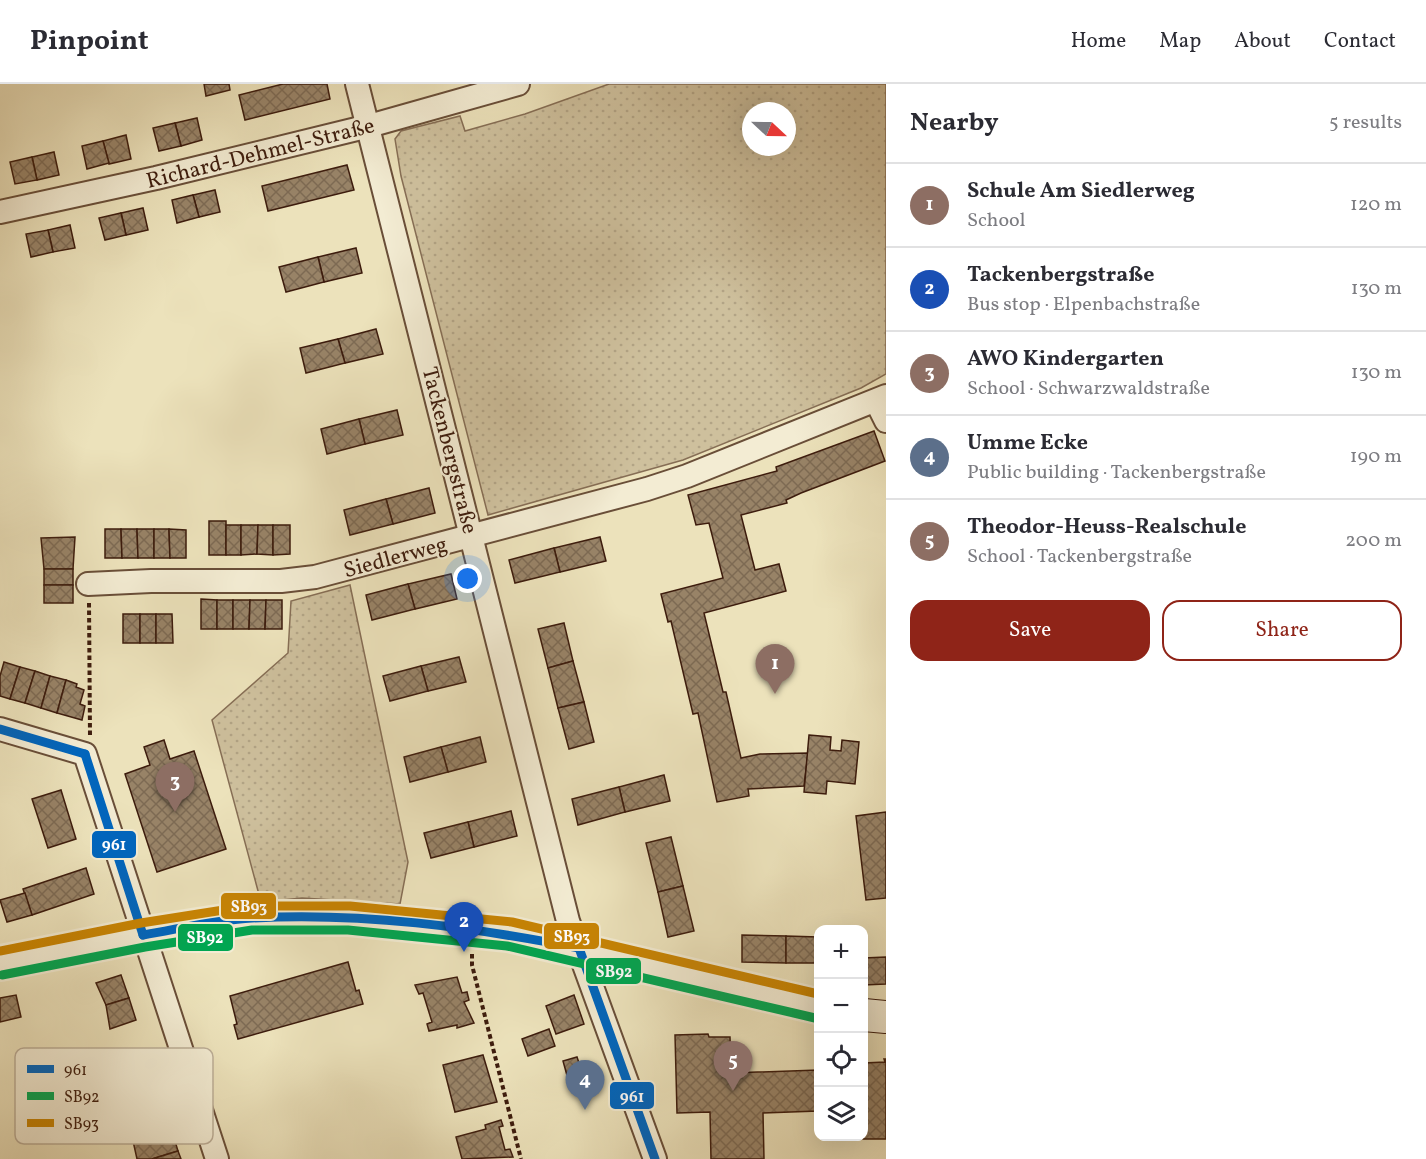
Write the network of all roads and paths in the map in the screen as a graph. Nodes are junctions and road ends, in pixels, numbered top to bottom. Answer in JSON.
{"nodes":[{"id":1,"x":357,"y":84,"type":"edge"},
{"id":2,"x":518,"y":84,"type":"edge"},
{"id":3,"x":369,"y":126,"type":"junction"},
{"id":4,"x":0,"y":212,"type":"edge"},
{"id":5,"x":883,"y":406,"type":"edge"},
{"id":6,"x":472,"y":536,"type":"junction"},
{"id":7,"x":88,"y":584,"type":"joint"},
{"id":8,"x":0,"y":729,"type":"edge"},
{"id":9,"x":84,"y":754,"type":"junction"},
{"id":10,"x":471,"y":929,"type":"junction"},
{"id":11,"x":143,"y":934,"type":"junction"},
{"id":12,"x":579,"y":948,"type":"junction"},
{"id":13,"x":0,"y":963,"type":"edge"},
{"id":14,"x":814,"y":1005,"type":"edge"},
{"id":15,"x":868,"y":1015,"type":"edge"},
{"id":16,"x":886,"y":1017,"type":"edge"},
{"id":17,"x":180,"y":1048,"type":"edge"},
{"id":18,"x":212,"y":1144,"type":"edge"},
{"id":19,"x":217,"y":1159,"type":"edge"},
{"id":20,"x":521,"y":1159,"type":"edge"},
{"id":21,"x":655,"y":1159,"type":"edge"}],
"edges":[{"from":1,"to":3,"type":"street","name":"Tackenbergstraße"},
{"from":2,"to":3,"type":"street","name":"Richard-Dehmel-Straße"},
{"from":3,"to":4,"type":"street","name":"Richard-Dehmel-Straße"},
{"from":3,"to":6,"type":"street","name":"Tackenbergstraße"},
{"from":5,"to":6,"type":"street","name":"Siedlerweg"},
{"from":6,"to":7,"type":"street","name":"Siedlerweg"},
{"from":6,"to":12,"type":"street","name":"Tackenbergstraße"},
{"from":7,"to":9,"type":"path"},
{"from":8,"to":9,"type":"street"},
{"from":9,"to":11,"type":"street"},
{"from":10,"to":11,"type":"street"},
{"from":10,"to":12,"type":"street"},
{"from":10,"to":20,"type":"path"},
{"from":11,"to":13,"type":"street"},
{"from":11,"to":17,"type":"street"},
{"from":12,"to":14,"type":"street"},
{"from":12,"to":21,"type":"street","name":"Tackenbergstraße"},
{"from":15,"to":16,"type":"street"},
{"from":18,"to":19,"type":"street"}]}
